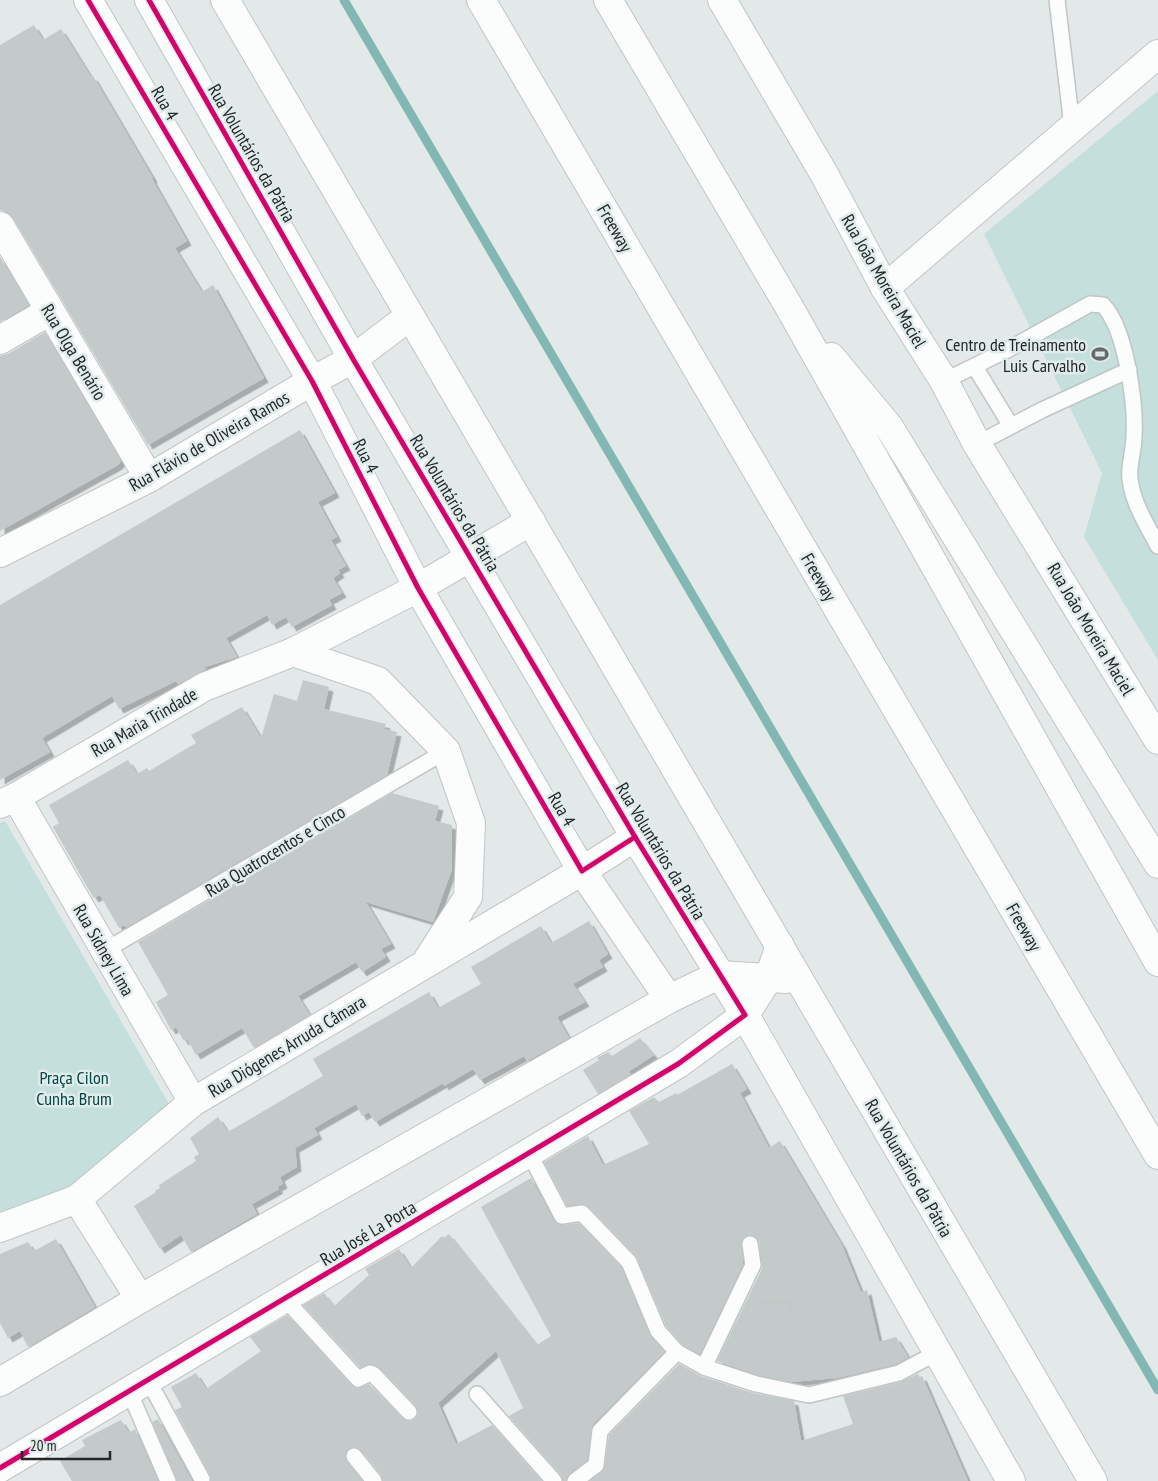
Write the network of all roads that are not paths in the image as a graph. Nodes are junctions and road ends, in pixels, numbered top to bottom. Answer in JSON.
{"nodes":[{"id":1,"x":88,"y":0,"type":"edge"},
{"id":2,"x":149,"y":0,"type":"edge"},
{"id":3,"x":225,"y":0,"type":"edge"},
{"id":4,"x":481,"y":0,"type":"edge"},
{"id":5,"x":608,"y":0,"type":"edge"},
{"id":6,"x":722,"y":0,"type":"edge"},
{"id":7,"x":1057,"y":0,"type":"edge"},
{"id":8,"x":1158,"y":54,"type":"edge"},
{"id":9,"x":1072,"y":126,"type":"junction"},
{"id":10,"x":0,"y":226,"type":"edge"},
{"id":11,"x":885,"y":288,"type":"junction"},
{"id":12,"x":788,"y":305,"type":"junction"},
{"id":13,"x":50,"y":311,"type":"junction"},
{"id":14,"x":410,"y":316,"type":"junction"},
{"id":15,"x":0,"y":340,"type":"edge"},
{"id":16,"x":353,"y":359,"type":"junction"},
{"id":17,"x":975,"y":367,"type":"junction"},
{"id":18,"x":1129,"y":370,"type":"junction"},
{"id":19,"x":312,"y":381,"type":"junction"},
{"id":20,"x":944,"y":382,"type":"junction"},
{"id":21,"x":1011,"y":426,"type":"junction"},
{"id":22,"x":977,"y":444,"type":"junction"},
{"id":23,"x":149,"y":478,"type":"junction"},
{"id":24,"x":531,"y":521,"type":"junction"},
{"id":25,"x":1158,"y":546,"type":"edge"},
{"id":26,"x":0,"y":553,"type":"edge"},
{"id":27,"x":471,"y":557,"type":"junction"},
{"id":28,"x":418,"y":588,"type":"junction"},
{"id":29,"x":294,"y":652,"type":"junction"},
{"id":30,"x":1158,"y":740,"type":"edge"},
{"id":31,"x":446,"y":751,"type":"junction"},
{"id":32,"x":8,"y":801,"type":"edge"},
{"id":33,"x":635,"y":837,"type":"junction"},
{"id":34,"x":1158,"y":864,"type":"edge"},
{"id":35,"x":582,"y":872,"type":"junction"},
{"id":36,"x":780,"y":946,"type":"junction"},
{"id":37,"x":104,"y":951,"type":"junction"},
{"id":38,"x":1158,"y":962,"type":"edge"},
{"id":39,"x":424,"y":965,"type":"junction"},
{"id":40,"x":719,"y":975,"type":"junction"},
{"id":41,"x":769,"y":977,"type":"junction"},
{"id":42,"x":799,"y":980,"type":"junction"},
{"id":43,"x":669,"y":998,"type":"junction"},
{"id":44,"x":745,"y":1015,"type":"junction"},
{"id":45,"x":193,"y":1102,"type":"junction"},
{"id":46,"x":529,"y":1153,"type":"junction"},
{"id":47,"x":1157,"y":1156,"type":"edge"},
{"id":48,"x":77,"y":1199,"type":"junction"},
{"id":49,"x":0,"y":1228,"type":"edge"},
{"id":50,"x":750,"y":1244,"type":"dead end"},
{"id":51,"x":140,"y":1299,"type":"junction"},
{"id":52,"x":285,"y":1299,"type":"junction"},
{"id":53,"x":677,"y":1352,"type":"junction"},
{"id":54,"x":938,"y":1352,"type":"junction"},
{"id":55,"x":704,"y":1367,"type":"junction"},
{"id":56,"x":0,"y":1382,"type":"edge"},
{"id":57,"x":138,"y":1386,"type":"junction"},
{"id":58,"x":477,"y":1394,"type":"dead end"},
{"id":59,"x":409,"y":1412,"type":"dead end"},
{"id":60,"x":354,"y":1456,"type":"dead end"},
{"id":61,"x":5,"y":1472,"type":"edge"},
{"id":62,"x":202,"y":1479,"type":"dead end"},
{"id":63,"x":168,"y":1481,"type":"edge"},
{"id":64,"x":374,"y":1481,"type":"edge"},
{"id":65,"x":554,"y":1481,"type":"edge"},
{"id":66,"x":575,"y":1481,"type":"edge"},
{"id":67,"x":1011,"y":1481,"type":"edge"},
{"id":68,"x":1093,"y":1481,"type":"edge"}],
"edges":[{"from":1,"to":19,"type":"main road","name":"Rua 4"},
{"from":2,"to":16,"type":"main road","name":"Rua Voluntários da Pátria"},
{"from":3,"to":14,"type":"main road","name":"Rua Voluntários da Pátria"},
{"from":4,"to":47,"type":"main road","name":"Freeway"},
{"from":5,"to":12,"type":"main road"},
{"from":6,"to":11,"type":"main road","name":"Rua João Moreira Maciel"},
{"from":7,"to":9,"type":"lane"},
{"from":8,"to":9,"type":"main road"},
{"from":9,"to":11,"type":"main road"},
{"from":10,"to":13,"type":"main road","name":"Rua Olga Benário"},
{"from":11,"to":20,"type":"main road","name":"Rua João Moreira Maciel"},
{"from":12,"to":34,"type":"main road"},
{"from":12,"to":38,"type":"main road"},
{"from":13,"to":15,"type":"main road"},
{"from":13,"to":23,"type":"main road","name":"Rua Olga Benário"},
{"from":14,"to":16,"type":"main road","name":"Rua Flávio de Oliveira Ramos"},
{"from":14,"to":24,"type":"main road","name":"Rua Voluntários da Pátria"},
{"from":16,"to":19,"type":"main road","name":"Rua Flávio de Oliveira Ramos"},
{"from":16,"to":27,"type":"main road","name":"Rua Voluntários da Pátria"},
{"from":17,"to":18,"type":"lane"},
{"from":17,"to":20,"type":"lane"},
{"from":17,"to":21,"type":"lane"},
{"from":18,"to":21,"type":"lane"},
{"from":18,"to":25,"type":"lane"},
{"from":19,"to":23,"type":"main road","name":"Rua Flávio de Oliveira Ramos"},
{"from":19,"to":28,"type":"main road","name":"Rua 4"},
{"from":20,"to":22,"type":"main road","name":"Rua João Moreira Maciel"},
{"from":21,"to":22,"type":"lane"},
{"from":22,"to":30,"type":"main road","name":"Rua João Moreira Maciel"},
{"from":23,"to":26,"type":"main road","name":"Rua Flávio de Oliveira Ramos"},
{"from":24,"to":27,"type":"main road","name":"Rua Maria Trindade"},
{"from":24,"to":36,"type":"main road","name":"Rua Voluntários da Pátria"},
{"from":27,"to":28,"type":"main road","name":"Rua Maria Trindade"},
{"from":27,"to":33,"type":"main road","name":"Rua Voluntários da Pátria"},
{"from":28,"to":29,"type":"main road","name":"Rua Maria Trindade"},
{"from":28,"to":35,"type":"main road","name":"Rua 4"},
{"from":29,"to":31,"type":"main road"},
{"from":29,"to":32,"type":"main road","name":"Rua Maria Trindade"},
{"from":31,"to":37,"type":"lane","name":"Rua Quatrocentos e Cinco"},
{"from":31,"to":39,"type":"main road"},
{"from":32,"to":37,"type":"main road","name":"Rua Sidney Lima"},
{"from":33,"to":35,"type":"main road"},
{"from":33,"to":40,"type":"main road","name":"Rua Voluntários da Pátria"},
{"from":35,"to":39,"type":"main road","name":"Rua Diógenes Arruda Câmara"},
{"from":35,"to":43,"type":"main road","name":"Rua 4"},
{"from":36,"to":41,"type":"main road","name":"Rua José La Porta"},
{"from":36,"to":42,"type":"main road","name":"Rua Voluntários da Pátria"},
{"from":37,"to":45,"type":"main road","name":"Rua Sidney Lima"},
{"from":39,"to":45,"type":"main road","name":"Rua Diógenes Arruda Câmara"},
{"from":40,"to":41,"type":"main road"},
{"from":40,"to":43,"type":"main road"},
{"from":40,"to":44,"type":"main road","name":"Rua Voluntários da Pátria"},
{"from":41,"to":42,"type":"main road"},
{"from":41,"to":44,"type":"main road","name":"Rua José La Porta"},
{"from":42,"to":68,"type":"main road","name":"Rua Voluntários da Pátria"},
{"from":43,"to":51,"type":"main road"},
{"from":44,"to":46,"type":"main road","name":"Rua José La Porta"},
{"from":44,"to":54,"type":"main road","name":"Rua Voluntários da Pátria"},
{"from":45,"to":48,"type":"main road","name":"Rua Diógenes Arruda Câmara"},
{"from":46,"to":52,"type":"main road","name":"Rua José La Porta"},
{"from":46,"to":53,"type":"lane"},
{"from":48,"to":49,"type":"main road","name":"Rua Diógenes Arruda Câmara"},
{"from":48,"to":51,"type":"main road"},
{"from":50,"to":55,"type":"lane"},
{"from":51,"to":56,"type":"main road"},
{"from":52,"to":57,"type":"main road","name":"Rua José La Porta"},
{"from":52,"to":59,"type":"lane"},
{"from":53,"to":55,"type":"lane"},
{"from":53,"to":66,"type":"lane"},
{"from":54,"to":55,"type":"lane"},
{"from":54,"to":67,"type":"main road","name":"Rua Voluntários da Pátria"},
{"from":57,"to":61,"type":"main road","name":"Rua José La Porta"},
{"from":57,"to":62,"type":"lane"},
{"from":57,"to":63,"type":"lane"},
{"from":58,"to":65,"type":"lane"},
{"from":60,"to":64,"type":"lane"}]}
